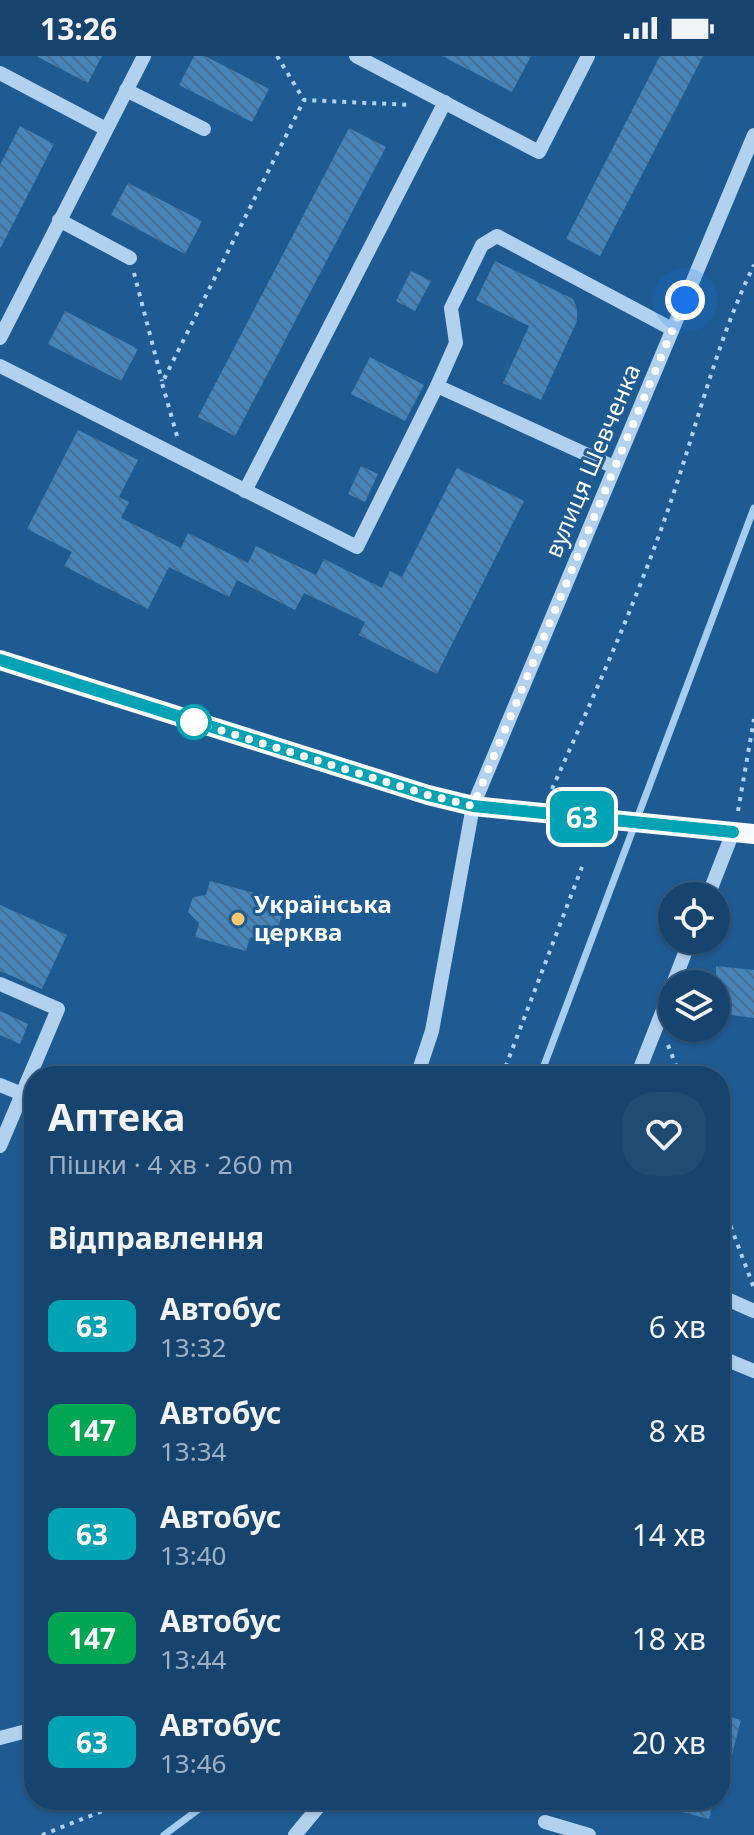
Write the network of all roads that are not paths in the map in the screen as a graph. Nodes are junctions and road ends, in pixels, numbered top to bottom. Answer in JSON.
{"nodes":[{"id":1,"x":144,"y":56,"type":"edge"},
{"id":2,"x":356,"y":56,"type":"edge"},
{"id":3,"x":588,"y":56,"type":"edge"},
{"id":4,"x":0,"y":73,"type":"edge"},
{"id":5,"x":126,"y":90,"type":"junction"},
{"id":6,"x":445,"y":102,"type":"junction"},
{"id":7,"x":106,"y":129,"type":"junction"},
{"id":8,"x":204,"y":129,"type":"dead end"},
{"id":9,"x":754,"y":135,"type":"edge"},
{"id":10,"x":59,"y":220,"type":"junction"},
{"id":11,"x":130,"y":258,"type":"road end"},
{"id":12,"x":672,"y":329,"type":"junction"},
{"id":13,"x":0,"y":338,"type":"edge"},
{"id":14,"x":0,"y":366,"type":"edge"},
{"id":15,"x":437,"y":386,"type":"junction"},
{"id":16,"x":614,"y":467,"type":"junction"},
{"id":17,"x":245,"y":491,"type":"junction"},
{"id":18,"x":0,"y":660,"type":"edge"},
{"id":19,"x":473,"y":806,"type":"junction"},
{"id":20,"x":733,"y":832,"type":"junction"},
{"id":21,"x":754,"y":834,"type":"edge"},
{"id":22,"x":713,"y":882,"type":"edge"},
{"id":23,"x":0,"y":984,"type":"edge"},
{"id":24,"x":658,"y":1024,"type":"edge"},
{"id":25,"x":34,"y":1066,"type":"edge"},
{"id":26,"x":420,"y":1066,"type":"edge"},
{"id":27,"x":641,"y":1066,"type":"edge"},
{"id":28,"x":0,"y":1085,"type":"edge"},
{"id":29,"x":24,"y":1089,"type":"edge"},
{"id":30,"x":22,"y":1094,"type":"junction"},
{"id":31,"x":0,"y":1146,"type":"edge"},
{"id":32,"x":730,"y":1300,"type":"edge"},
{"id":33,"x":754,"y":1311,"type":"edge"},
{"id":34,"x":730,"y":1361,"type":"edge"},
{"id":35,"x":754,"y":1371,"type":"edge"},
{"id":36,"x":24,"y":1732,"type":"edge"},
{"id":37,"x":0,"y":1738,"type":"edge"},
{"id":38,"x":316,"y":1810,"type":"edge"},
{"id":39,"x":545,"y":1822,"type":"dead end"},
{"id":40,"x":295,"y":1835,"type":"edge"},
{"id":41,"x":589,"y":1835,"type":"edge"}],
"edges":[{"from":1,"to":5,"type":"street"},
{"from":2,"to":6,"type":"street"},
{"from":3,"to":6,"type":"street"},
{"from":4,"to":7,"type":"street"},
{"from":5,"to":7,"type":"street"},
{"from":5,"to":8,"type":"street"},
{"from":6,"to":17,"type":"street"},
{"from":7,"to":10,"type":"street"},
{"from":9,"to":12,"type":"street","name":"вулиця Шевченка"},
{"from":10,"to":11,"type":"street"},
{"from":10,"to":13,"type":"street"},
{"from":12,"to":15,"type":"street"},
{"from":12,"to":16,"type":"street","name":"вулиця Шевченка"},
{"from":14,"to":17,"type":"street"},
{"from":15,"to":16,"type":"street"},
{"from":15,"to":17,"type":"street"},
{"from":16,"to":19,"type":"street","name":"вулиця Шевченка"},
{"from":18,"to":19,"type":"main road"},
{"from":19,"to":20,"type":"main road"},
{"from":19,"to":26,"type":"street","name":"вулиця Шевченка"},
{"from":20,"to":21,"type":"main road"},
{"from":20,"to":22,"type":"street"},
{"from":23,"to":25,"type":"street"},
{"from":24,"to":27,"type":"street"},
{"from":28,"to":30,"type":"street"},
{"from":29,"to":30,"type":"street"},
{"from":30,"to":31,"type":"street"},
{"from":32,"to":33,"type":"street"},
{"from":34,"to":35,"type":"street"},
{"from":36,"to":37,"type":"street"},
{"from":38,"to":40,"type":"street"},
{"from":39,"to":41,"type":"street"}]}
